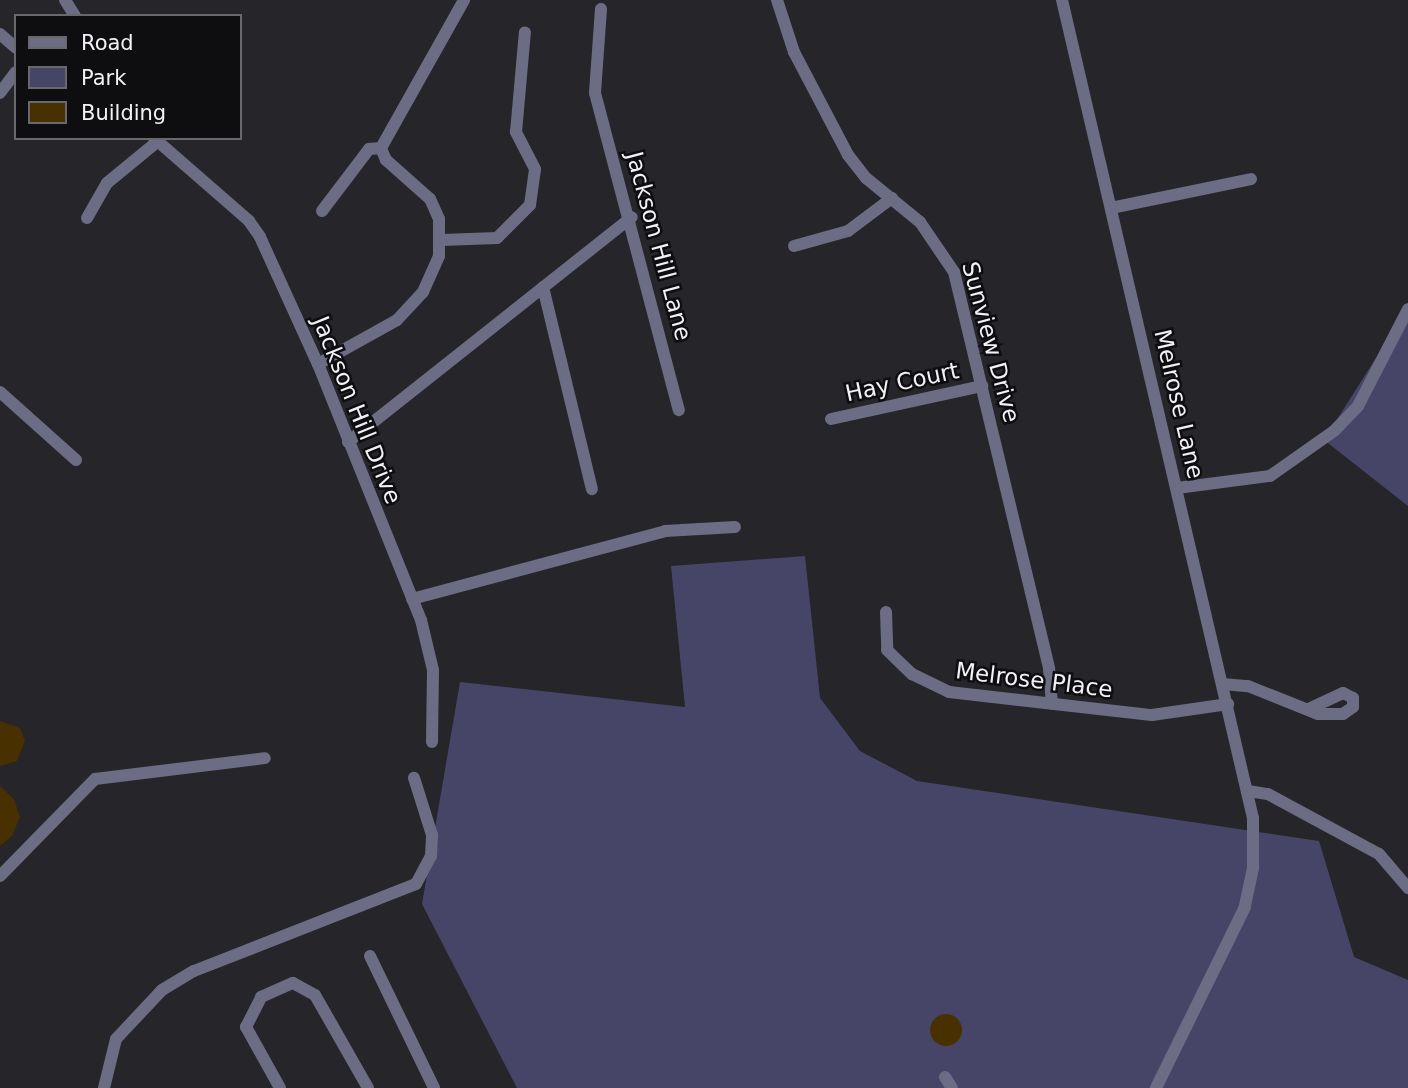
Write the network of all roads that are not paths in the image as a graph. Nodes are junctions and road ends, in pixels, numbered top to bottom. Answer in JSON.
{"nodes":[{"id":1,"x":464,"y":0,"type":"edge"},
{"id":2,"x":777,"y":0,"type":"edge"},
{"id":3,"x":1062,"y":0,"type":"edge"},
{"id":4,"x":601,"y":9,"type":"dead end"},
{"id":5,"x":525,"y":32,"type":"dead end"},
{"id":6,"x":0,"y":34,"type":"edge"},
{"id":7,"x":14,"y":46,"type":"edge"},
{"id":8,"x":14,"y":75,"type":"edge"},
{"id":9,"x":0,"y":93,"type":"edge"},
{"id":10,"x":155,"y":140,"type":"edge"},
{"id":11,"x":381,"y":148,"type":"junction"},
{"id":12,"x":1251,"y":178,"type":"dead end"},
{"id":13,"x":892,"y":198,"type":"junction"},
{"id":14,"x":1111,"y":208,"type":"junction"},
{"id":15,"x":322,"y":211,"type":"dead end"},
{"id":16,"x":87,"y":218,"type":"dead end"},
{"id":17,"x":632,"y":218,"type":"junction"},
{"id":18,"x":442,"y":240,"type":"junction"},
{"id":19,"x":794,"y":246,"type":"dead end"},
{"id":20,"x":543,"y":287,"type":"junction"},
{"id":21,"x":1408,"y":309,"type":"edge"},
{"id":22,"x":318,"y":365,"type":"junction"},
{"id":23,"x":982,"y":386,"type":"junction"},
{"id":24,"x":0,"y":392,"type":"edge"},
{"id":25,"x":679,"y":411,"type":"dead end"},
{"id":26,"x":831,"y":419,"type":"dead end"},
{"id":27,"x":348,"y":442,"type":"junction"},
{"id":28,"x":76,"y":460,"type":"dead end"},
{"id":29,"x":1177,"y":488,"type":"junction"},
{"id":30,"x":592,"y":489,"type":"dead end"},
{"id":31,"x":736,"y":527,"type":"dead end"},
{"id":32,"x":412,"y":599,"type":"junction"},
{"id":33,"x":886,"y":612,"type":"dead end"},
{"id":34,"x":1223,"y":684,"type":"junction"},
{"id":35,"x":1052,"y":704,"type":"junction"},
{"id":36,"x":1228,"y":704,"type":"junction"},
{"id":37,"x":1308,"y":709,"type":"dead end"},
{"id":38,"x":432,"y":742,"type":"dead end"},
{"id":39,"x":265,"y":758,"type":"dead end"},
{"id":40,"x":414,"y":778,"type":"dead end"},
{"id":41,"x":1248,"y":791,"type":"junction"},
{"id":42,"x":0,"y":876,"type":"edge"},
{"id":43,"x":1408,"y":888,"type":"edge"},
{"id":44,"x":370,"y":956,"type":"dead end"},
{"id":45,"x":103,"y":1088,"type":"edge"},
{"id":46,"x":280,"y":1088,"type":"edge"},
{"id":47,"x":368,"y":1088,"type":"edge"},
{"id":48,"x":434,"y":1088,"type":"edge"},
{"id":49,"x":1156,"y":1088,"type":"edge"}],
"edges":[{"from":1,"to":11,"type":"street"},
{"from":2,"to":13,"type":"street","name":"Sunview Drive"},
{"from":3,"to":14,"type":"street","name":"Melrose Lane"},
{"from":4,"to":17,"type":"street","name":"Jackson Hill Lane"},
{"from":5,"to":18,"type":"street"},
{"from":6,"to":7,"type":"street"},
{"from":8,"to":9,"type":"street"},
{"from":10,"to":16,"type":"street"},
{"from":10,"to":22,"type":"street","name":"Jackson Hill Drive"},
{"from":11,"to":15,"type":"street"},
{"from":11,"to":18,"type":"street"},
{"from":12,"to":14,"type":"street"},
{"from":13,"to":19,"type":"street"},
{"from":13,"to":23,"type":"street","name":"Sunview Drive"},
{"from":14,"to":29,"type":"street","name":"Melrose Lane"},
{"from":17,"to":20,"type":"street"},
{"from":17,"to":25,"type":"street","name":"Jackson Hill Lane"},
{"from":18,"to":22,"type":"street"},
{"from":20,"to":27,"type":"street"},
{"from":20,"to":30,"type":"street"},
{"from":21,"to":29,"type":"street"},
{"from":22,"to":27,"type":"street","name":"Jackson Hill Drive"},
{"from":23,"to":26,"type":"street","name":"Hay Court"},
{"from":23,"to":35,"type":"street","name":"Sunview Drive"},
{"from":24,"to":28,"type":"street"},
{"from":27,"to":32,"type":"street","name":"Jackson Hill Drive"},
{"from":29,"to":34,"type":"street","name":"Melrose Lane"},
{"from":31,"to":32,"type":"street"},
{"from":32,"to":38,"type":"street","name":"Jackson Hill Drive"},
{"from":33,"to":35,"type":"street","name":"Melrose Place"},
{"from":34,"to":36,"type":"street","name":"Melrose Lane"},
{"from":34,"to":37,"type":"street"},
{"from":35,"to":36,"type":"street","name":"Melrose Place"},
{"from":36,"to":41,"type":"street","name":"Melrose Lane"},
{"from":39,"to":42,"type":"street"},
{"from":40,"to":45,"type":"street"},
{"from":41,"to":43,"type":"street"},
{"from":41,"to":49,"type":"street","name":"Melrose Lane"},
{"from":44,"to":48,"type":"street"},
{"from":46,"to":47,"type":"street"}]}
